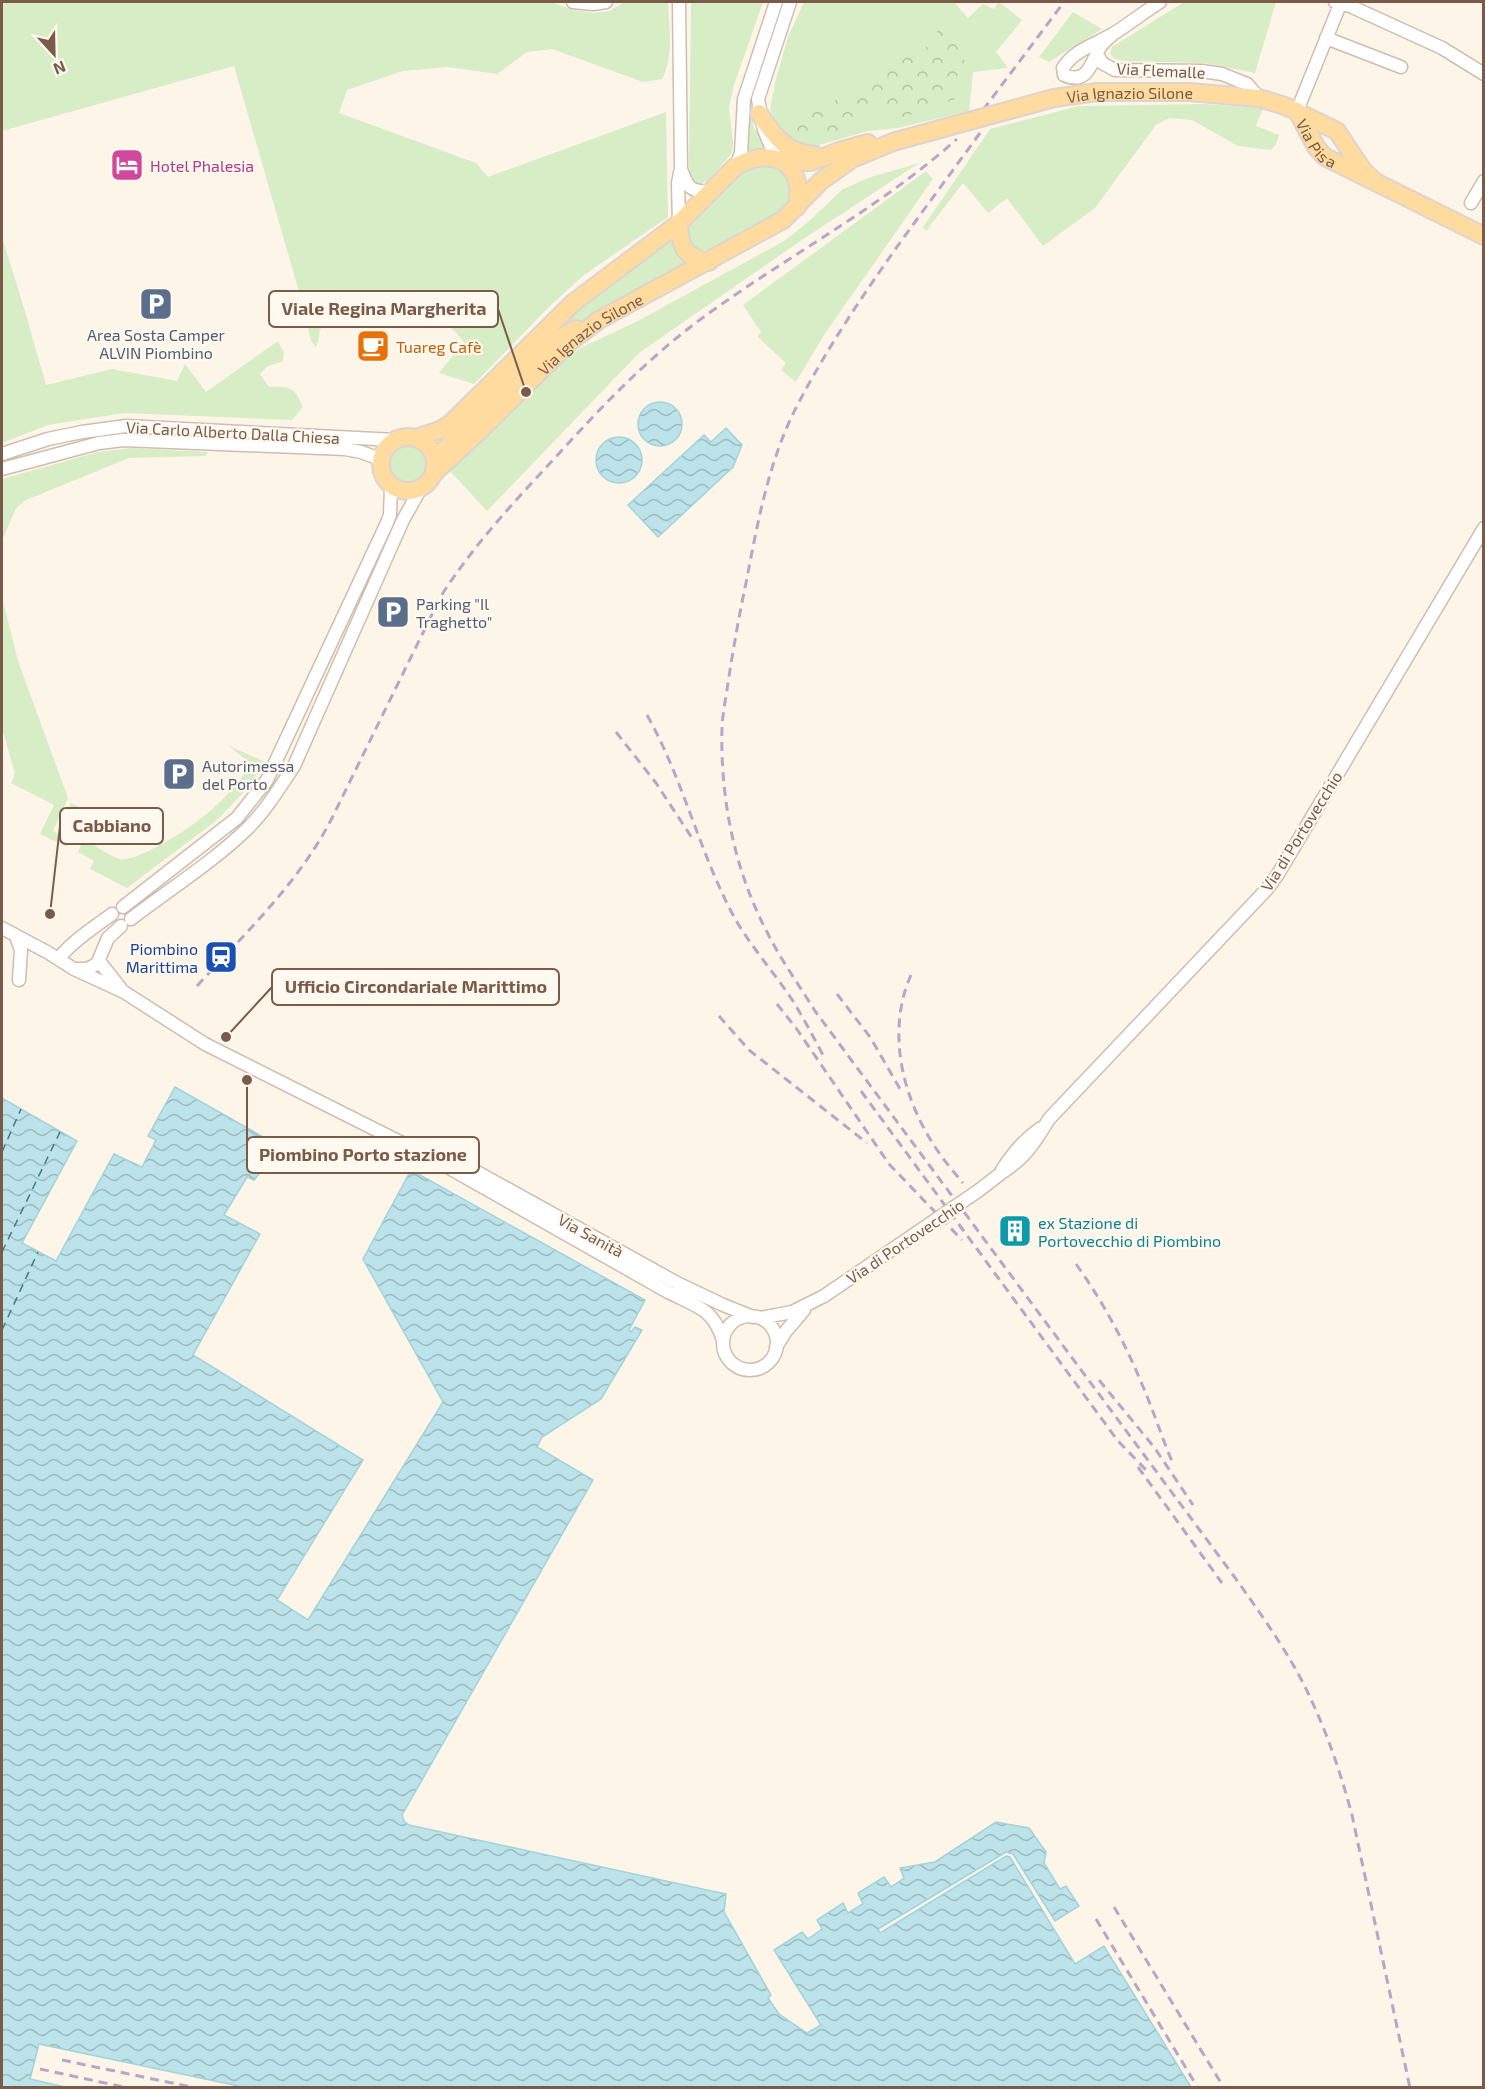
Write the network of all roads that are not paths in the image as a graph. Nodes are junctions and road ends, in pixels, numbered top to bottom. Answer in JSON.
{"nodes":[{"id":1,"x":573,"y":2,"type":"edge"},
{"id":2,"x":606,"y":2,"type":"edge"},
{"id":3,"x":679,"y":2,"type":"edge"},
{"id":4,"x":776,"y":2,"type":"edge"},
{"id":5,"x":790,"y":2,"type":"edge"},
{"id":6,"x":1160,"y":2,"type":"edge"},
{"id":7,"x":1338,"y":2,"type":"edge"},
{"id":8,"x":1113,"y":34,"type":"junction"},
{"id":9,"x":1326,"y":38,"type":"junction"},
{"id":10,"x":1097,"y":54,"type":"junction"},
{"id":11,"x":1401,"y":67,"type":"dead end"},
{"id":12,"x":1484,"y":74,"type":"edge"},
{"id":13,"x":1259,"y":98,"type":"junction"},
{"id":14,"x":1297,"y":111,"type":"junction"},
{"id":15,"x":759,"y":113,"type":"junction"},
{"id":16,"x":893,"y":142,"type":"junction"},
{"id":17,"x":1348,"y":146,"type":"junction"},
{"id":18,"x":839,"y":151,"type":"junction"},
{"id":19,"x":779,"y":160,"type":"junction"},
{"id":20,"x":1332,"y":161,"type":"junction"},
{"id":21,"x":736,"y":166,"type":"junction"},
{"id":22,"x":681,"y":168,"type":"junction"},
{"id":23,"x":1374,"y":181,"type":"junction"},
{"id":24,"x":1484,"y":181,"type":"edge"},
{"id":25,"x":710,"y":192,"type":"junction"},
{"id":26,"x":1471,"y":203,"type":"dead end"},
{"id":27,"x":797,"y":207,"type":"junction"},
{"id":28,"x":679,"y":223,"type":"junction"},
{"id":29,"x":1484,"y":236,"type":"edge"},
{"id":30,"x":709,"y":262,"type":"junction"},
{"id":31,"x":416,"y":438,"type":"junction"},
{"id":32,"x":396,"y":440,"type":"junction"},
{"id":33,"x":2,"y":454,"type":"edge"},
{"id":34,"x":380,"y":459,"type":"junction"},
{"id":35,"x":434,"y":467,"type":"junction"},
{"id":36,"x":2,"y":469,"type":"edge"},
{"id":37,"x":391,"y":486,"type":"junction"},
{"id":38,"x":421,"y":488,"type":"junction"},
{"id":39,"x":1484,"y":528,"type":"edge"},
{"id":40,"x":2,"y":928,"type":"edge"},
{"id":41,"x":86,"y":935,"type":"junction"},
{"id":42,"x":16,"y":936,"type":"junction"},
{"id":43,"x":102,"y":947,"type":"junction"},
{"id":44,"x":58,"y":958,"type":"junction"},
{"id":45,"x":99,"y":961,"type":"junction"},
{"id":46,"x":74,"y":969,"type":"junction"},
{"id":47,"x":19,"y":980,"type":"dead end"},
{"id":48,"x":124,"y":993,"type":"junction"},
{"id":49,"x":428,"y":1156,"type":"junction"},
{"id":50,"x":808,"y":1306,"type":"junction"},
{"id":51,"x":757,"y":1318,"type":"junction"},
{"id":52,"x":723,"y":1340,"type":"junction"},
{"id":53,"x":776,"y":1347,"type":"junction"}],
"edges":[{"from":1,"to":2,"type":"street"},
{"from":3,"to":22,"type":"street"},
{"from":4,"to":21,"type":"street"},
{"from":5,"to":15,"type":"street"},
{"from":6,"to":8,"type":"street","name":"Via Flemalle"},
{"from":7,"to":9,"type":"street"},
{"from":7,"to":12,"type":"street"},
{"from":8,"to":10,"type":"street","name":"Via Flemalle"},
{"from":8,"to":10,"type":"street","name":"Via Flemalle"},
{"from":9,"to":11,"type":"street"},
{"from":9,"to":14,"type":"street"},
{"from":10,"to":13,"type":"street","name":"Via Flemalle"},
{"from":13,"to":14,"type":"main road","name":"Via Ignazio Silone"},
{"from":13,"to":16,"type":"main road","name":"Via Ignazio Silone","bridge":true},
{"from":14,"to":17,"type":"main road","name":"Via Pisa"},
{"from":14,"to":20,"type":"main road","name":"Via Pisa"},
{"from":15,"to":18,"type":"main road"},
{"from":15,"to":19,"type":"street"},
{"from":16,"to":18,"type":"main road","name":"Via Ignazio Silone"},
{"from":16,"to":27,"type":"main road","name":"Via Ignazio Silone"},
{"from":17,"to":20,"type":"main road"},
{"from":17,"to":23,"type":"main road","name":"Via Pisa"},
{"from":18,"to":19,"type":"main road","name":"Via Ignazio Silone"},
{"from":19,"to":21,"type":"main road","name":"Via Ignazio Silone"},
{"from":19,"to":27,"type":"main road"},
{"from":20,"to":23,"type":"main road","name":"Via Pisa"},
{"from":21,"to":25,"type":"main road"},
{"from":22,"to":25,"type":"street"},
{"from":22,"to":28,"type":"street"},
{"from":23,"to":29,"type":"main road","name":"Via Pisa"},
{"from":24,"to":26,"type":"street"},
{"from":25,"to":28,"type":"main road"},
{"from":27,"to":30,"type":"main road","name":"Via Ignazio Silone"},
{"from":28,"to":30,"type":"main road"},
{"from":28,"to":31,"type":"main road"},
{"from":30,"to":35,"type":"main road","name":"Via Ignazio Silone"},
{"from":31,"to":32,"type":"main road"},
{"from":31,"to":35,"type":"main road"},
{"from":32,"to":33,"type":"street","name":"Via Carlo Alberto Dalla Chiesa"},
{"from":32,"to":34,"type":"main road"},
{"from":34,"to":36,"type":"street"},
{"from":34,"to":37,"type":"main road"},
{"from":35,"to":38,"type":"main road"},
{"from":37,"to":38,"type":"main road"},
{"from":37,"to":41,"type":"street"},
{"from":38,"to":43,"type":"street"},
{"from":39,"to":50,"type":"street","name":"Via di Portovecchio","bridge":true},
{"from":40,"to":42,"type":"street"},
{"from":41,"to":43,"type":"street"},
{"from":41,"to":44,"type":"street"},
{"from":42,"to":44,"type":"street"},
{"from":42,"to":47,"type":"street"},
{"from":43,"to":45,"type":"street"},
{"from":44,"to":46,"type":"street"},
{"from":45,"to":46,"type":"street"},
{"from":45,"to":48,"type":"street"},
{"from":46,"to":48,"type":"street"},
{"from":48,"to":49,"type":"street","name":"Via Sanità"},
{"from":49,"to":51,"type":"street","name":"Via Sanità"},
{"from":49,"to":52,"type":"street","name":"Via Sanità"},
{"from":50,"to":51,"type":"street","name":"Via di Portovecchio"},
{"from":50,"to":53,"type":"street","name":"Via di Portovecchio"},
{"from":51,"to":52,"type":"street"},
{"from":51,"to":53,"type":"street"},
{"from":52,"to":53,"type":"street","name":"Via Sanità"}]}
